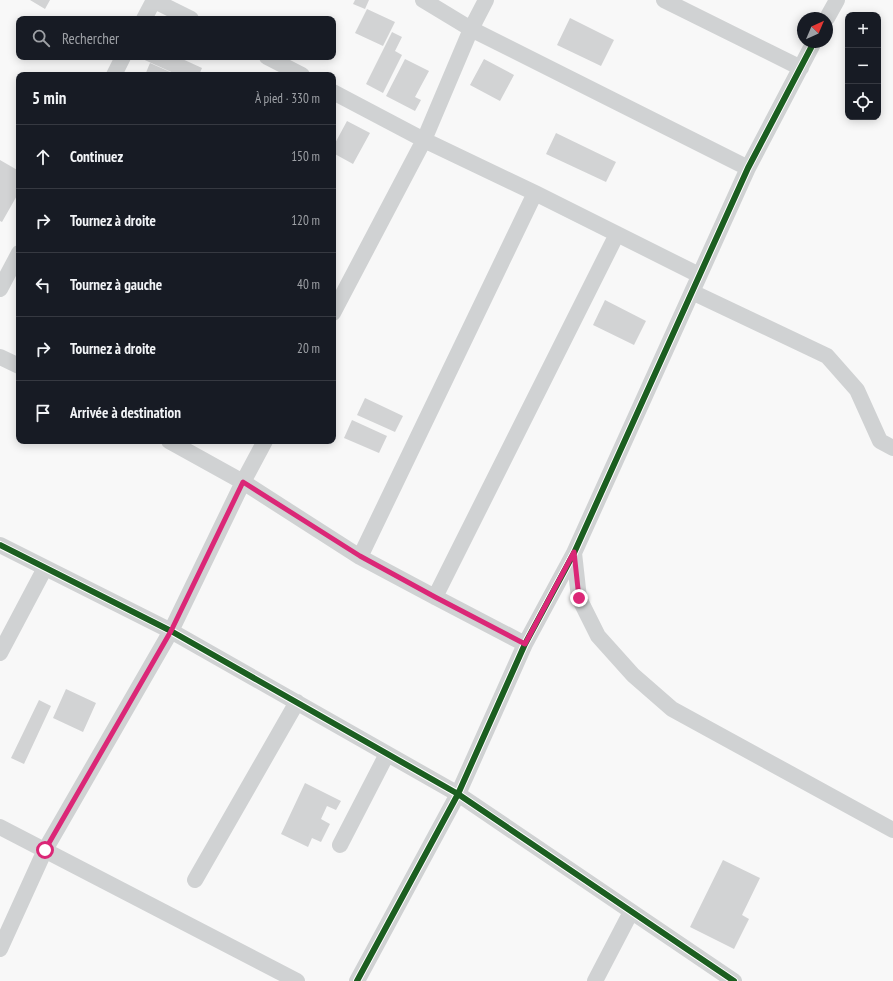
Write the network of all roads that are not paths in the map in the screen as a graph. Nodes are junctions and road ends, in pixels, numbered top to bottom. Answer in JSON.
{"nodes":[{"id":1,"x":154,"y":0,"type":"edge"},
{"id":2,"x":423,"y":0,"type":"edge"},
{"id":3,"x":486,"y":0,"type":"edge"},
{"id":4,"x":664,"y":0,"type":"edge"},
{"id":5,"x":837,"y":0,"type":"edge"},
{"id":6,"x":830,"y":12,"type":"edge"},
{"id":7,"x":146,"y":16,"type":"edge"},
{"id":8,"x":185,"y":16,"type":"edge"},
{"id":9,"x":471,"y":28,"type":"junction"},
{"id":10,"x":811,"y":48,"type":"edge"},
{"id":11,"x":122,"y":60,"type":"edge"},
{"id":12,"x":272,"y":60,"type":"edge"},
{"id":13,"x":801,"y":68,"type":"junction"},
{"id":14,"x":116,"y":72,"type":"edge"},
{"id":15,"x":293,"y":72,"type":"edge"},
{"id":16,"x":336,"y":94,"type":"edge"},
{"id":17,"x":424,"y":140,"type":"junction"},
{"id":18,"x":748,"y":168,"type":"junction"},
{"id":19,"x":535,"y":192,"type":"junction"},
{"id":20,"x":617,"y":234,"type":"junction"},
{"id":21,"x":16,"y":259,"type":"edge"},
{"id":22,"x":699,"y":275,"type":"junction"},
{"id":23,"x":0,"y":289,"type":"edge"},
{"id":24,"x":692,"y":292,"type":"junction"},
{"id":25,"x":336,"y":307,"type":"edge"},
{"id":26,"x":0,"y":357,"type":"edge"},
{"id":27,"x":16,"y":365,"type":"edge"},
{"id":28,"x":174,"y":444,"type":"edge"},
{"id":29,"x":263,"y":444,"type":"edge"},
{"id":30,"x":893,"y":448,"type":"edge"},
{"id":31,"x":243,"y":482,"type":"junction"},
{"id":32,"x":0,"y":545,"type":"edge"},
{"id":33,"x":574,"y":552,"type":"junction"},
{"id":34,"x":360,"y":556,"type":"junction"},
{"id":35,"x":45,"y":568,"type":"junction"},
{"id":36,"x":435,"y":597,"type":"junction"},
{"id":37,"x":171,"y":631,"type":"junction"},
{"id":38,"x":525,"y":644,"type":"junction"},
{"id":39,"x":0,"y":653,"type":"edge"},
{"id":40,"x":297,"y":702,"type":"junction"},
{"id":41,"x":387,"y":754,"type":"junction"},
{"id":42,"x":458,"y":794,"type":"junction"},
{"id":43,"x":0,"y":827,"type":"edge"},
{"id":44,"x":893,"y":830,"type":"edge"},
{"id":45,"x":340,"y":845,"type":"dead end"},
{"id":46,"x":45,"y":850,"type":"junction"},
{"id":47,"x":195,"y":880,"type":"dead end"},
{"id":48,"x":631,"y":912,"type":"junction"},
{"id":49,"x":0,"y":949,"type":"edge"},
{"id":50,"x":298,"y":981,"type":"edge"},
{"id":51,"x":357,"y":981,"type":"edge"},
{"id":52,"x":595,"y":981,"type":"edge"},
{"id":53,"x":734,"y":981,"type":"edge"}],
"edges":[{"from":1,"to":7,"type":"street"},
{"from":1,"to":8,"type":"street"},
{"from":2,"to":9,"type":"street"},
{"from":3,"to":9,"type":"street"},
{"from":4,"to":13,"type":"street"},
{"from":5,"to":6,"type":"street"},
{"from":9,"to":17,"type":"street"},
{"from":9,"to":18,"type":"street"},
{"from":10,"to":13,"type":"street"},
{"from":11,"to":14,"type":"street"},
{"from":12,"to":15,"type":"street"},
{"from":13,"to":18,"type":"street"},
{"from":16,"to":17,"type":"street"},
{"from":17,"to":19,"type":"street"},
{"from":17,"to":25,"type":"street"},
{"from":18,"to":22,"type":"street"},
{"from":19,"to":20,"type":"street"},
{"from":19,"to":34,"type":"street"},
{"from":20,"to":22,"type":"street"},
{"from":20,"to":36,"type":"street"},
{"from":21,"to":23,"type":"street"},
{"from":22,"to":24,"type":"street"},
{"from":24,"to":30,"type":"street"},
{"from":24,"to":33,"type":"street"},
{"from":26,"to":27,"type":"street"},
{"from":28,"to":31,"type":"street"},
{"from":29,"to":31,"type":"street"},
{"from":31,"to":34,"type":"street"},
{"from":31,"to":37,"type":"street"},
{"from":32,"to":35,"type":"street"},
{"from":33,"to":38,"type":"street"},
{"from":33,"to":44,"type":"street"},
{"from":34,"to":36,"type":"street"},
{"from":35,"to":37,"type":"street"},
{"from":35,"to":39,"type":"street"},
{"from":36,"to":38,"type":"street"},
{"from":37,"to":40,"type":"street"},
{"from":37,"to":46,"type":"street"},
{"from":38,"to":42,"type":"street"},
{"from":40,"to":41,"type":"street"},
{"from":40,"to":47,"type":"street"},
{"from":41,"to":42,"type":"street"},
{"from":41,"to":45,"type":"street"},
{"from":42,"to":48,"type":"street"},
{"from":42,"to":51,"type":"street"},
{"from":43,"to":46,"type":"street"},
{"from":46,"to":49,"type":"street"},
{"from":46,"to":50,"type":"street"},
{"from":48,"to":52,"type":"street"},
{"from":48,"to":53,"type":"street"}]}
